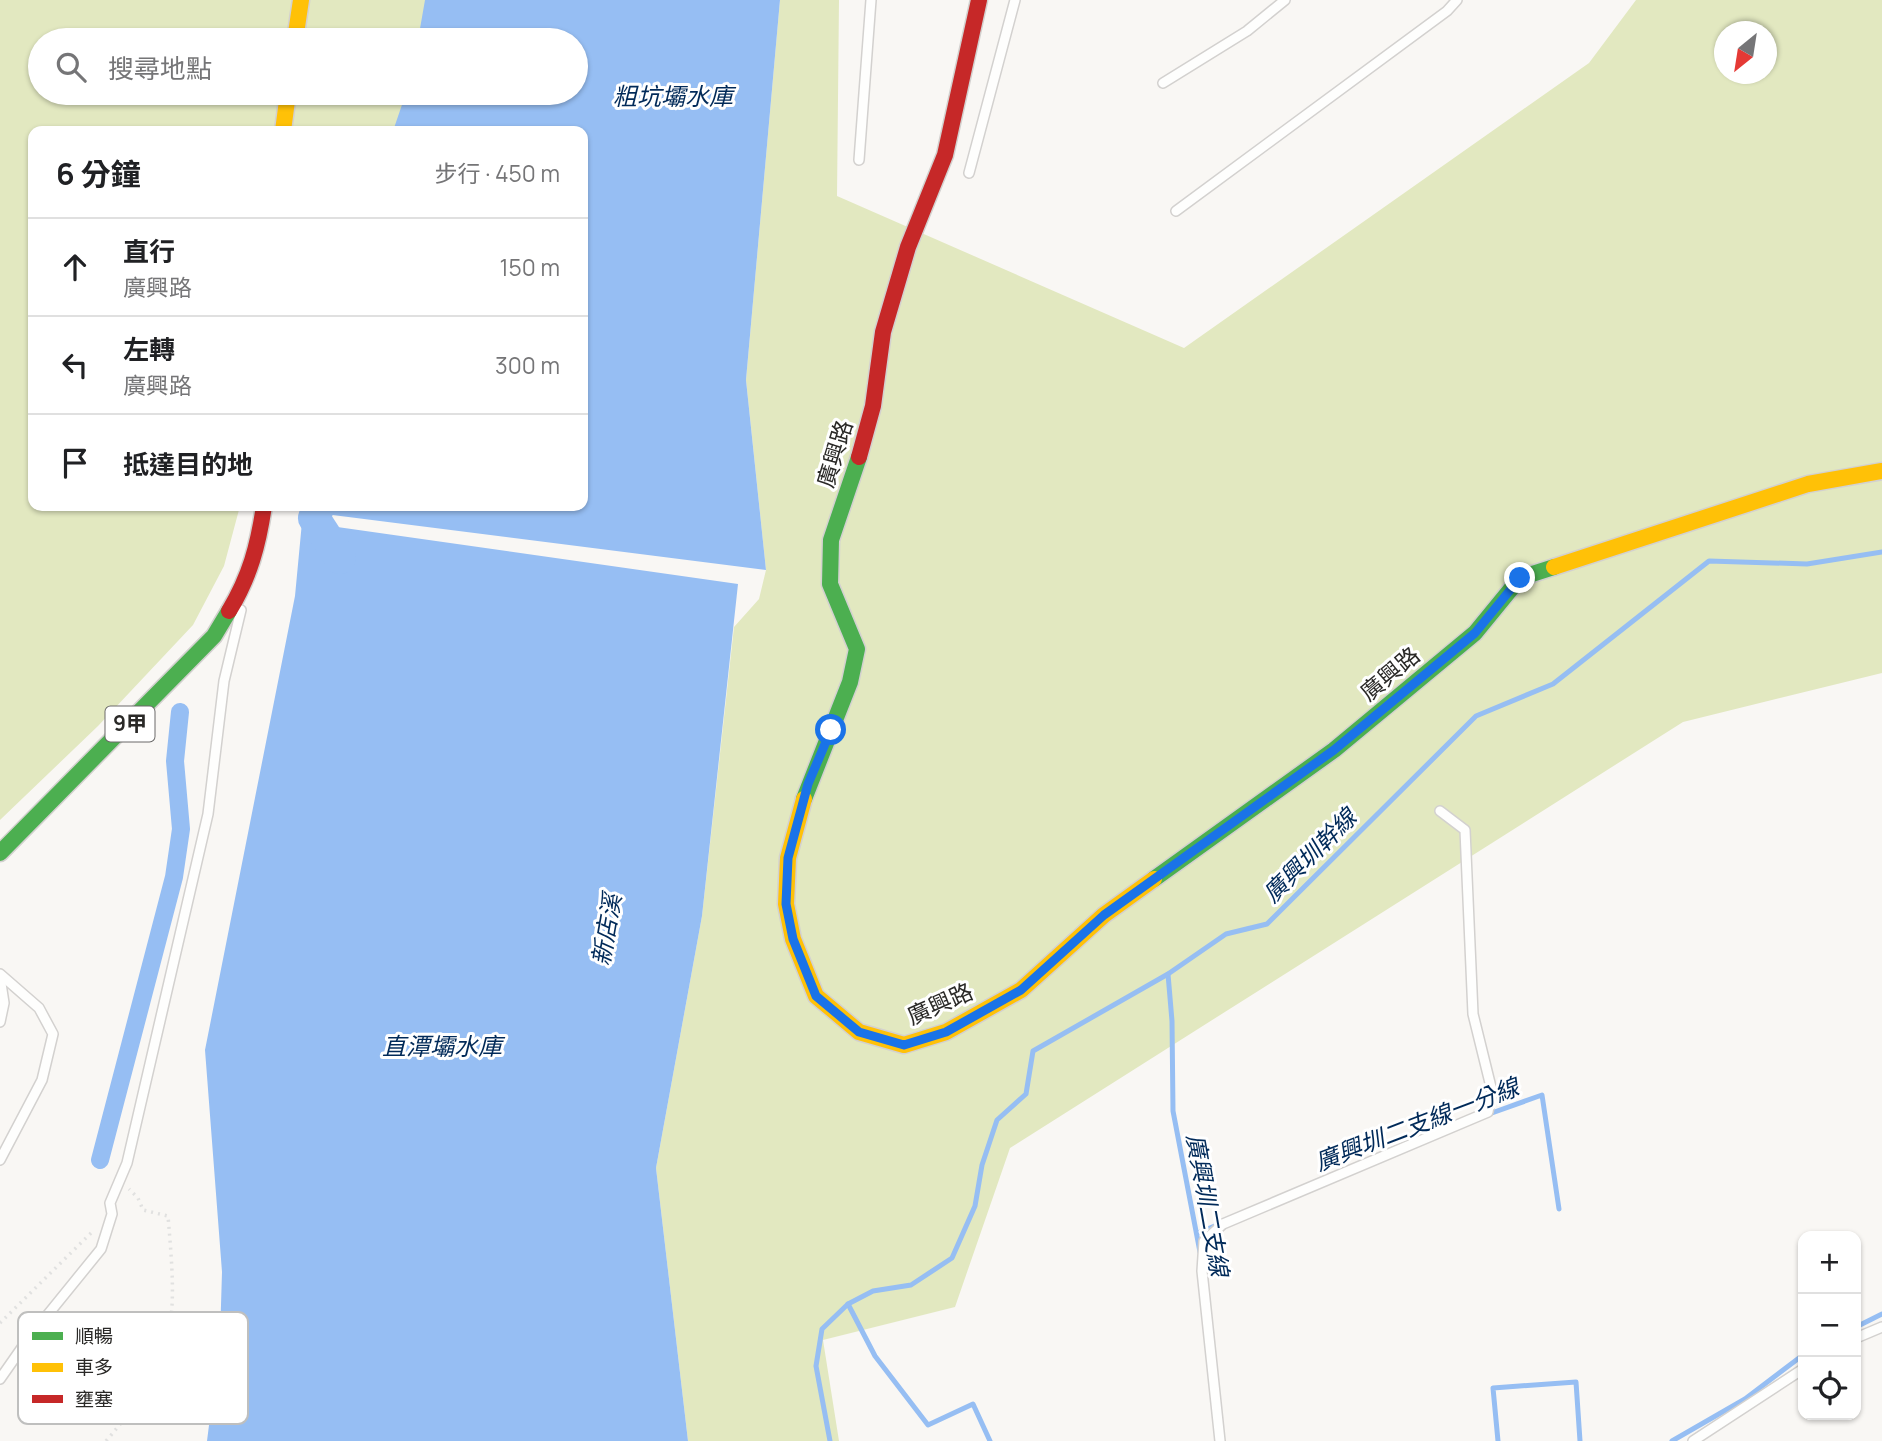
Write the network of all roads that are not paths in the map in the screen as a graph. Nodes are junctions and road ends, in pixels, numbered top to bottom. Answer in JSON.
{"nodes":[{"id":1,"x":301,"y":0,"type":"edge"},
{"id":2,"x":871,"y":0,"type":"edge"},
{"id":3,"x":979,"y":0,"type":"edge"},
{"id":4,"x":1015,"y":0,"type":"edge"},
{"id":5,"x":1285,"y":0,"type":"edge"},
{"id":6,"x":1457,"y":0,"type":"edge"},
{"id":7,"x":297,"y":28,"type":"edge"},
{"id":8,"x":1163,"y":83,"type":"dead end"},
{"id":9,"x":286,"y":105,"type":"edge"},
{"id":10,"x":284,"y":126,"type":"edge"},
{"id":11,"x":859,"y":160,"type":"dead end"},
{"id":12,"x":969,"y":173,"type":"dead end"},
{"id":13,"x":1176,"y":211,"type":"dead end"},
{"id":14,"x":1882,"y":471,"type":"edge"},
{"id":15,"x":263,"y":511,"type":"edge"},
{"id":16,"x":245,"y":584,"type":"junction"},
{"id":17,"x":1440,"y":811,"type":"dead end"},
{"id":18,"x":0,"y":853,"type":"edge"},
{"id":19,"x":0,"y":975,"type":"edge"},
{"id":20,"x":0,"y":1022,"type":"edge"},
{"id":21,"x":0,"y":1160,"type":"edge"},
{"id":22,"x":52,"y":1312,"type":"edge"},
{"id":23,"x":1882,"y":1327,"type":"edge"},
{"id":24,"x":1861,"y":1336,"type":"edge"},
{"id":25,"x":18,"y":1356,"type":"edge"},
{"id":26,"x":1798,"y":1372,"type":"edge"},
{"id":27,"x":0,"y":1379,"type":"edge"},
{"id":28,"x":1220,"y":1441,"type":"edge"},
{"id":29,"x":1693,"y":1441,"type":"edge"}],
"edges":[{"from":1,"to":7,"type":"street"},
{"from":2,"to":11,"type":"lane"},
{"from":3,"to":14,"type":"street","name":"廣興路"},
{"from":4,"to":12,"type":"lane"},
{"from":5,"to":8,"type":"lane"},
{"from":6,"to":13,"type":"lane"},
{"from":9,"to":10,"type":"street"},
{"from":15,"to":16,"type":"street","number":"9甲"},
{"from":16,"to":18,"type":"street","number":"9甲"},
{"from":16,"to":22,"type":"lane"},
{"from":17,"to":28,"type":"lane"},
{"from":19,"to":20,"type":"lane"},
{"from":19,"to":21,"type":"lane"},
{"from":23,"to":24,"type":"lane"},
{"from":25,"to":27,"type":"lane"},
{"from":26,"to":29,"type":"lane"}]}
